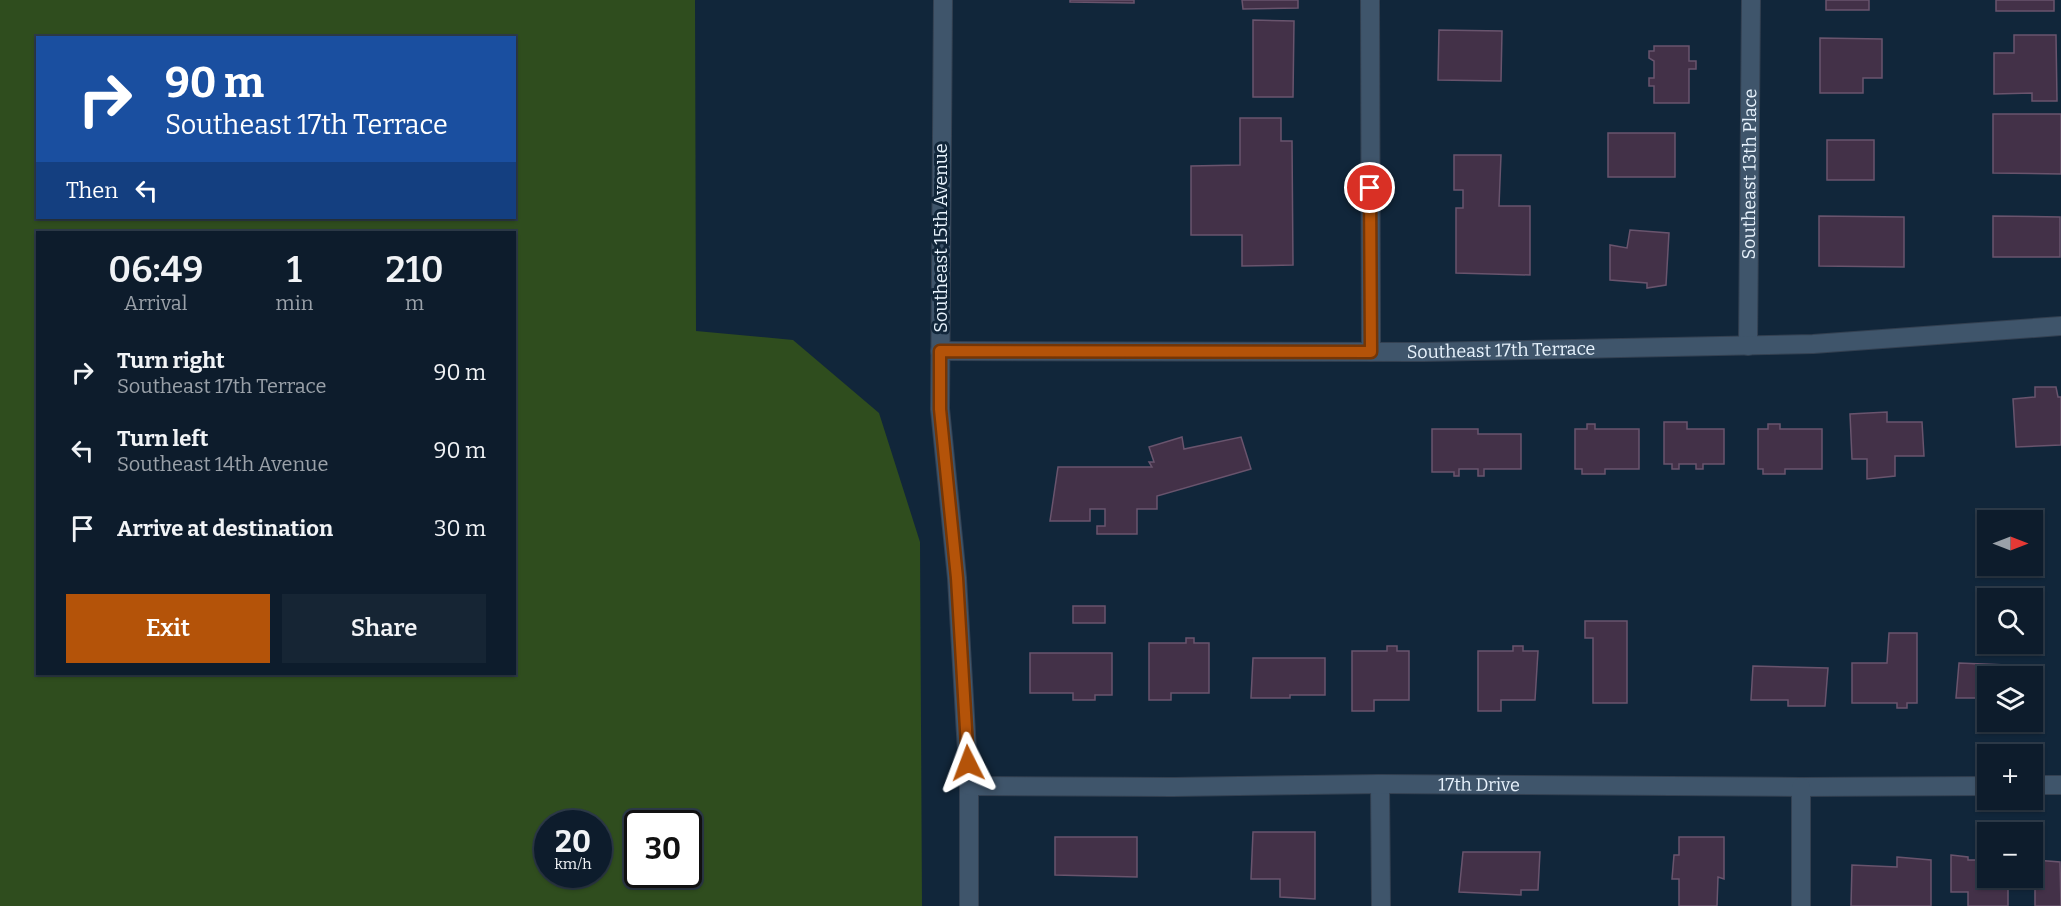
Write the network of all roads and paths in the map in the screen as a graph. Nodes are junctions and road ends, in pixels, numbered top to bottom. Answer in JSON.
{"nodes":[{"id":1,"x":943,"y":0,"type":"edge"},
{"id":2,"x":1370,"y":0,"type":"edge"},
{"id":3,"x":1751,"y":0,"type":"edge"},
{"id":4,"x":2061,"y":326,"type":"edge"},
{"id":5,"x":1748,"y":346,"type":"junction"},
{"id":6,"x":940,"y":351,"type":"junction"},
{"id":7,"x":1371,"y":352,"type":"junction"},
{"id":8,"x":1380,"y":784,"type":"junction"},
{"id":9,"x":2061,"y":785,"type":"edge"},
{"id":10,"x":969,"y":786,"type":"junction"},
{"id":11,"x":1977,"y":786,"type":"edge"},
{"id":12,"x":2043,"y":786,"type":"edge"},
{"id":13,"x":1801,"y":787,"type":"junction"},
{"id":14,"x":969,"y":906,"type":"edge"},
{"id":15,"x":1381,"y":906,"type":"edge"},
{"id":16,"x":1801,"y":906,"type":"edge"}],
"edges":[{"from":1,"to":6,"type":"street","name":"Southeast 15th Avenue"},
{"from":2,"to":7,"type":"street"},
{"from":3,"to":5,"type":"street","name":"Southeast 13th Place"},
{"from":4,"to":5,"type":"street","name":"Southeast 17th Terrace"},
{"from":5,"to":7,"type":"street","name":"Southeast 17th Terrace"},
{"from":6,"to":7,"type":"street","name":"Southeast 17th Terrace"},
{"from":6,"to":10,"type":"street","name":"Southeast 15th Avenue"},
{"from":8,"to":10,"type":"street","name":"17th Drive"},
{"from":8,"to":13,"type":"street","name":"17th Drive"},
{"from":8,"to":15,"type":"street"},
{"from":9,"to":12,"type":"street"},
{"from":10,"to":14,"type":"street","name":"Southeast 15th Avenue"},
{"from":11,"to":13,"type":"street","name":"17th Drive"},
{"from":13,"to":16,"type":"street"}]}
